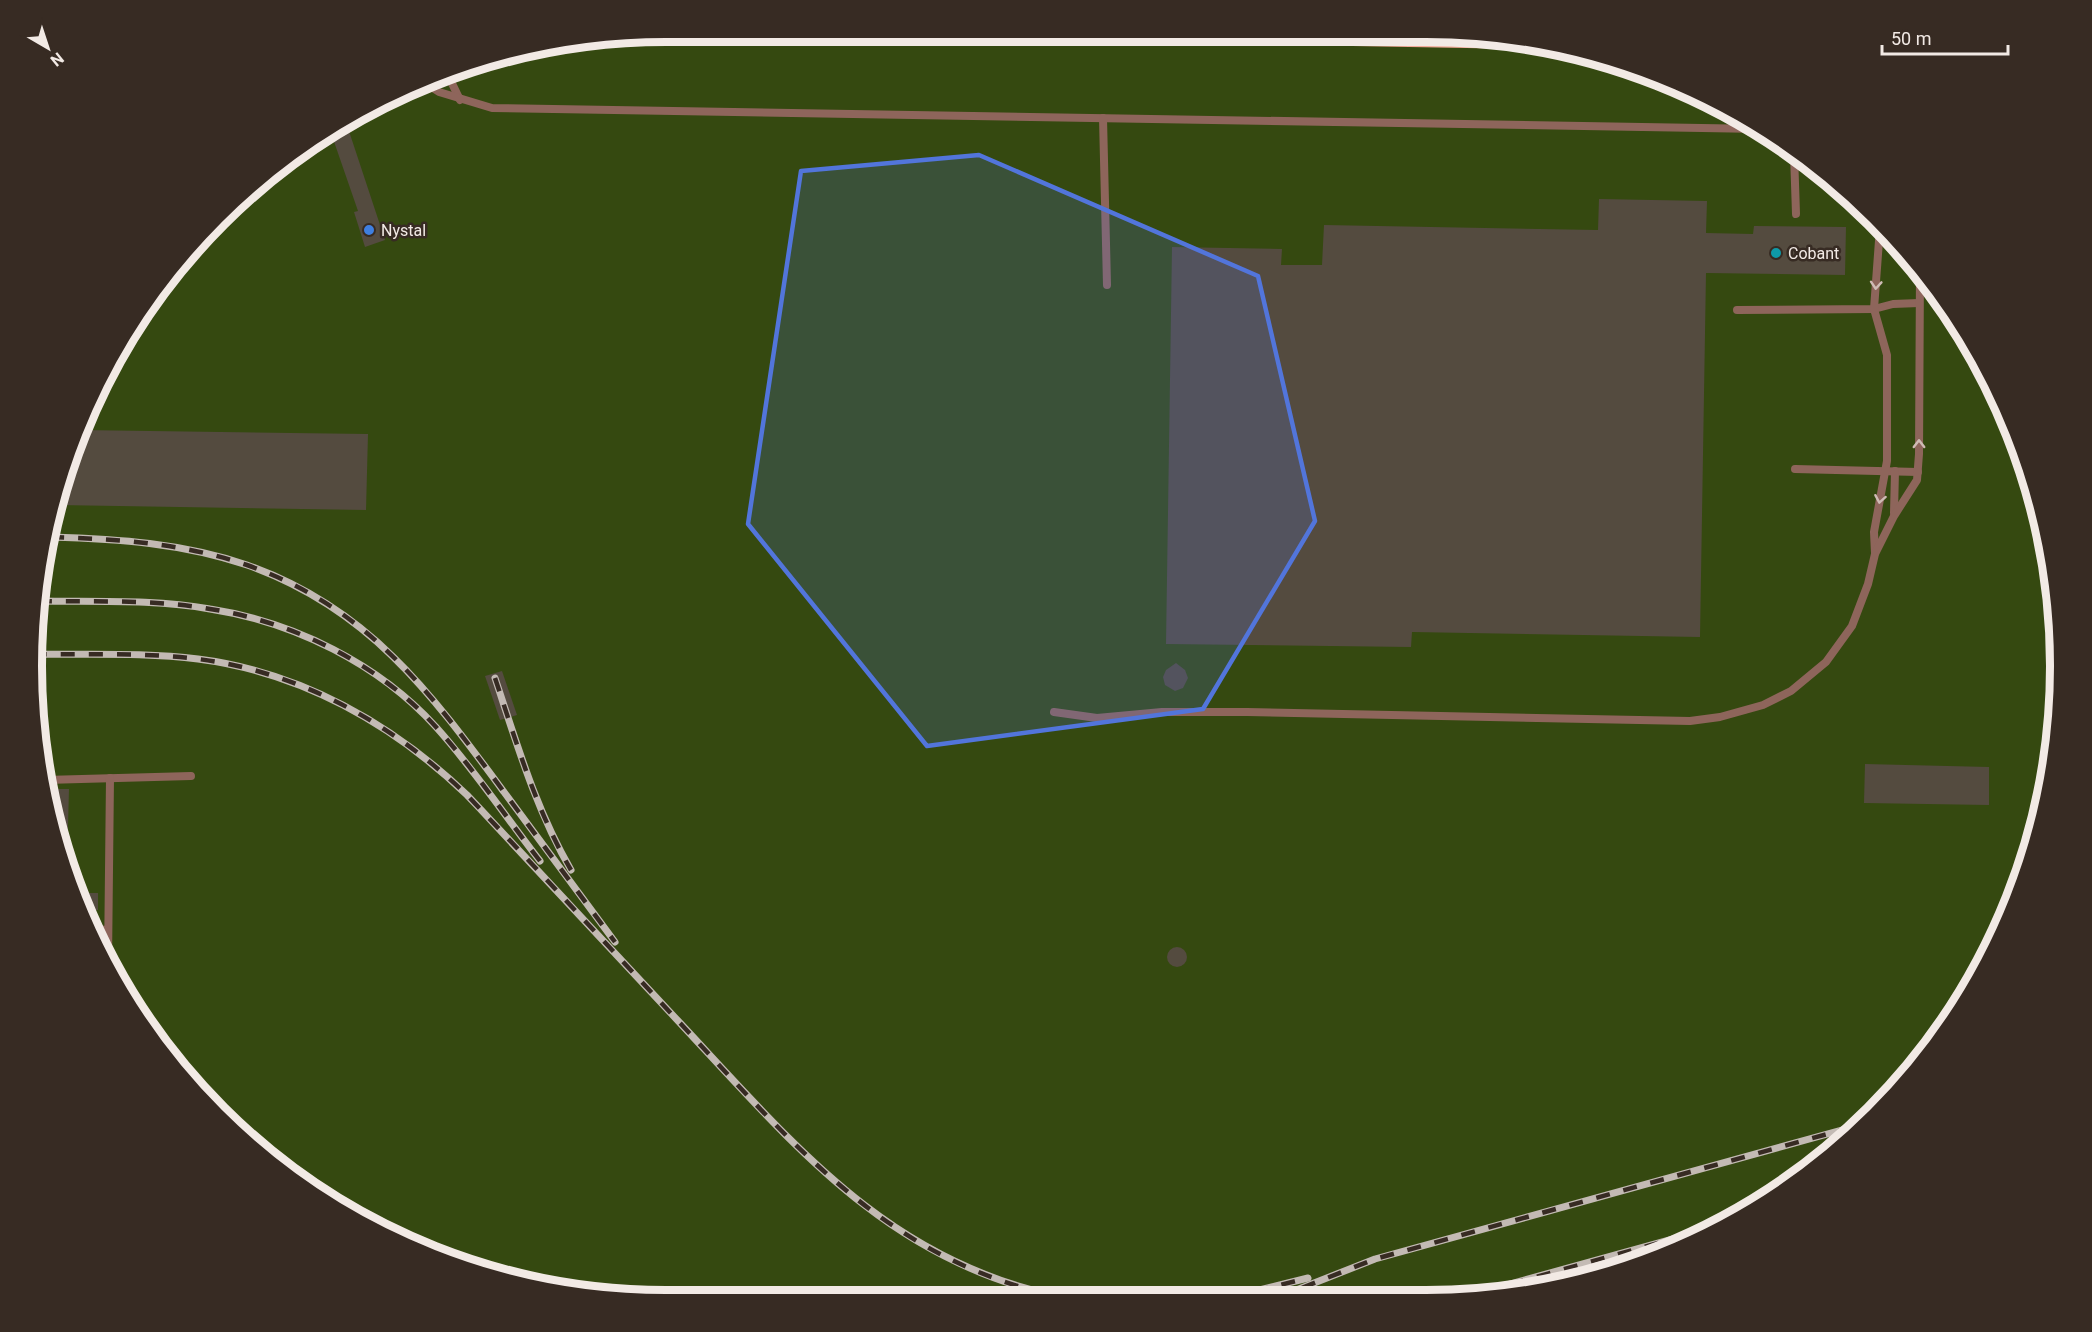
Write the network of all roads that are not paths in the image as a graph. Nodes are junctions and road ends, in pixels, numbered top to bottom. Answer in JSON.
{"nodes":[{"id":1,"x":451,"y":80,"type":"edge"},
{"id":2,"x":432,"y":87,"type":"edge"},
{"id":3,"x":460,"y":100,"type":"junction"},
{"id":4,"x":1103,"y":118,"type":"junction"},
{"id":5,"x":1742,"y":129,"type":"edge"},
{"id":6,"x":1794,"y":162,"type":"edge"},
{"id":7,"x":1796,"y":214,"type":"dead end"},
{"id":8,"x":1879,"y":238,"type":"edge"},
{"id":9,"x":1920,"y":284,"type":"edge"},
{"id":10,"x":1107,"y":285,"type":"dead end"},
{"id":11,"x":1919,"y":303,"type":"junction"},
{"id":12,"x":1874,"y":309,"type":"junction"},
{"id":13,"x":1737,"y":310,"type":"dead end"},
{"id":14,"x":1795,"y":469,"type":"dead end"},
{"id":15,"x":1890,"y":471,"type":"junction"},
{"id":16,"x":1918,"y":472,"type":"junction"},
{"id":17,"x":1894,"y":516,"type":"junction"},
{"id":18,"x":1875,"y":554,"type":"junction"},
{"id":19,"x":1054,"y":712,"type":"dead end"},
{"id":20,"x":191,"y":776,"type":"dead end"},
{"id":21,"x":110,"y":778,"type":"junction"},
{"id":22,"x":53,"y":780,"type":"edge"},
{"id":23,"x":100,"y":929,"type":"edge"},
{"id":24,"x":108,"y":930,"type":"junction"},
{"id":25,"x":108,"y":946,"type":"edge"}],
"edges":[{"from":1,"to":3,"type":"lane"},
{"from":2,"to":3,"type":"lane"},
{"from":3,"to":4,"type":"lane"},
{"from":4,"to":5,"type":"lane"},
{"from":4,"to":10,"type":"lane"},
{"from":6,"to":7,"type":"lane"},
{"from":8,"to":12,"type":"lane","one_way":true},
{"from":9,"to":11,"type":"lane"},
{"from":11,"to":12,"type":"lane"},
{"from":16,"to":11,"type":"lane","one_way":true},
{"from":12,"to":13,"type":"lane"},
{"from":12,"to":15,"type":"lane"},
{"from":14,"to":15,"type":"lane"},
{"from":15,"to":16,"type":"lane"},
{"from":15,"to":17,"type":"lane"},
{"from":15,"to":18,"type":"lane","one_way":true},
{"from":16,"to":17,"type":"lane"},
{"from":17,"to":18,"type":"lane"},
{"from":18,"to":19,"type":"lane"},
{"from":20,"to":21,"type":"lane"},
{"from":21,"to":22,"type":"lane"},
{"from":21,"to":24,"type":"lane"},
{"from":23,"to":24,"type":"lane"},
{"from":24,"to":25,"type":"lane"}]}
